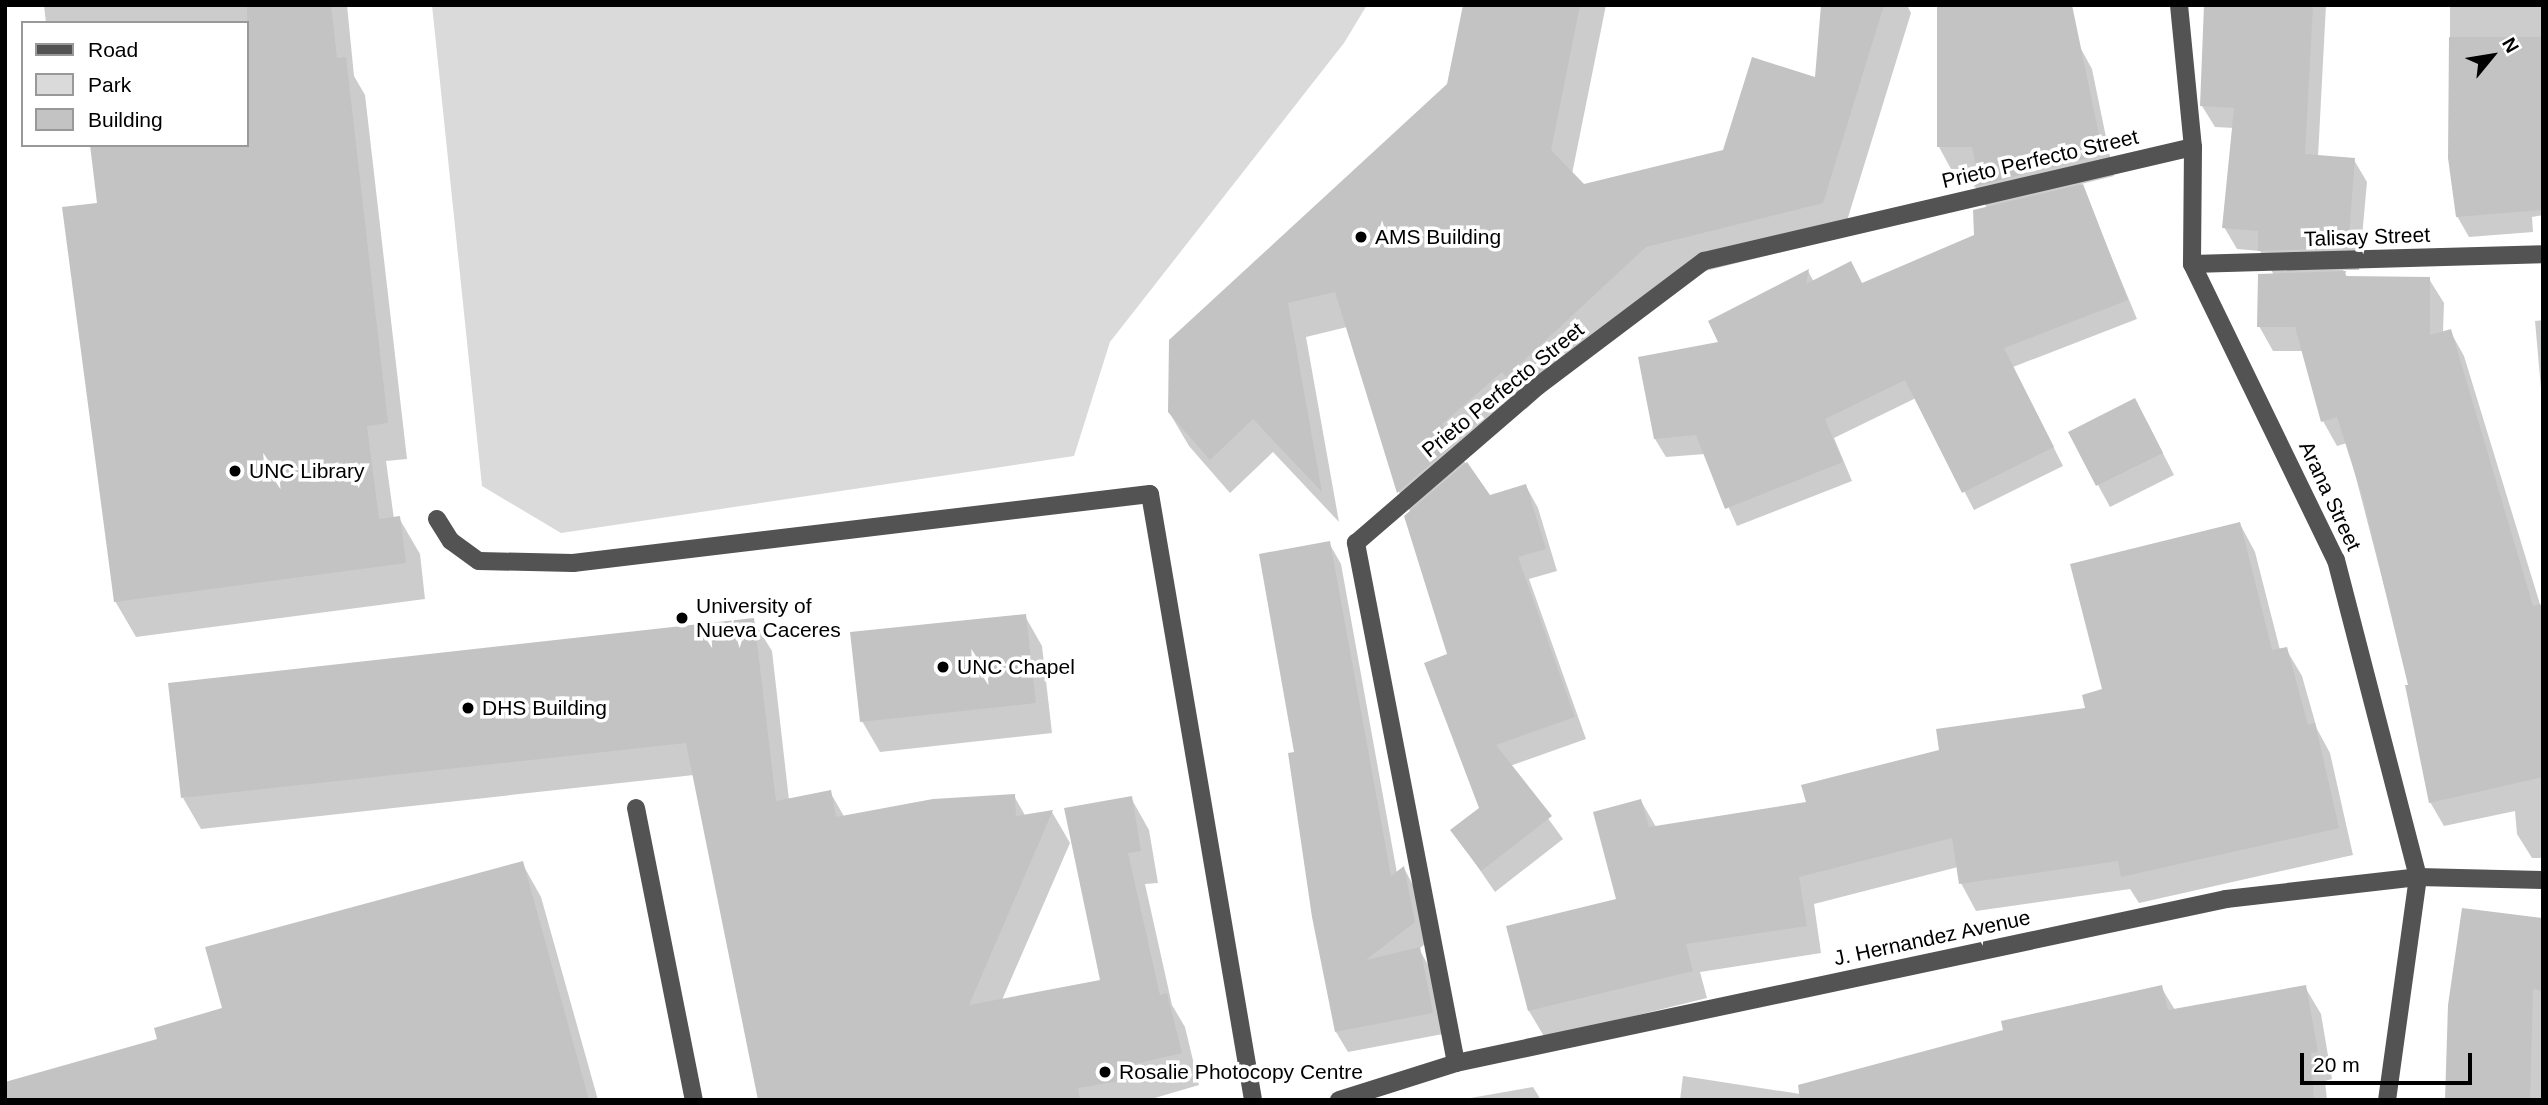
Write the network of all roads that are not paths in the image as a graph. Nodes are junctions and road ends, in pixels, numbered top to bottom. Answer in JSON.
{"nodes":[{"id":1,"x":2179,"y":5,"type":"edge"},
{"id":2,"x":2193,"y":147,"type":"junction"},
{"id":3,"x":2543,"y":254,"type":"edge"},
{"id":4,"x":2192,"y":264,"type":"junction"},
{"id":5,"x":436,"y":519,"type":"dead end"},
{"id":6,"x":636,"y":808,"type":"dead end"},
{"id":7,"x":2418,"y":877,"type":"junction"},
{"id":8,"x":2543,"y":880,"type":"edge"},
{"id":9,"x":1456,"y":1063,"type":"junction"},
{"id":10,"x":694,"y":1100,"type":"edge"},
{"id":11,"x":1253,"y":1100,"type":"edge"},
{"id":12,"x":1339,"y":1100,"type":"edge"},
{"id":13,"x":2387,"y":1100,"type":"edge"}],
"edges":[{"from":1,"to":2,"type":"street","name":"Arana Street"},
{"from":2,"to":4,"type":"street","name":"Arana Street"},
{"from":2,"to":9,"type":"street","name":"Prieto Perfecto Street"},
{"from":3,"to":4,"type":"street","name":"Talisay Street"},
{"from":4,"to":7,"type":"street","name":"Arana Street"},
{"from":5,"to":11,"type":"street"},
{"from":6,"to":10,"type":"street"},
{"from":7,"to":8,"type":"street","name":"J. Hernandez Avenue"},
{"from":7,"to":9,"type":"street","name":"J. Hernandez Avenue"},
{"from":7,"to":13,"type":"street","name":"Arana Street"},
{"from":9,"to":12,"type":"street","name":"J. Hernandez Avenue"}]}
